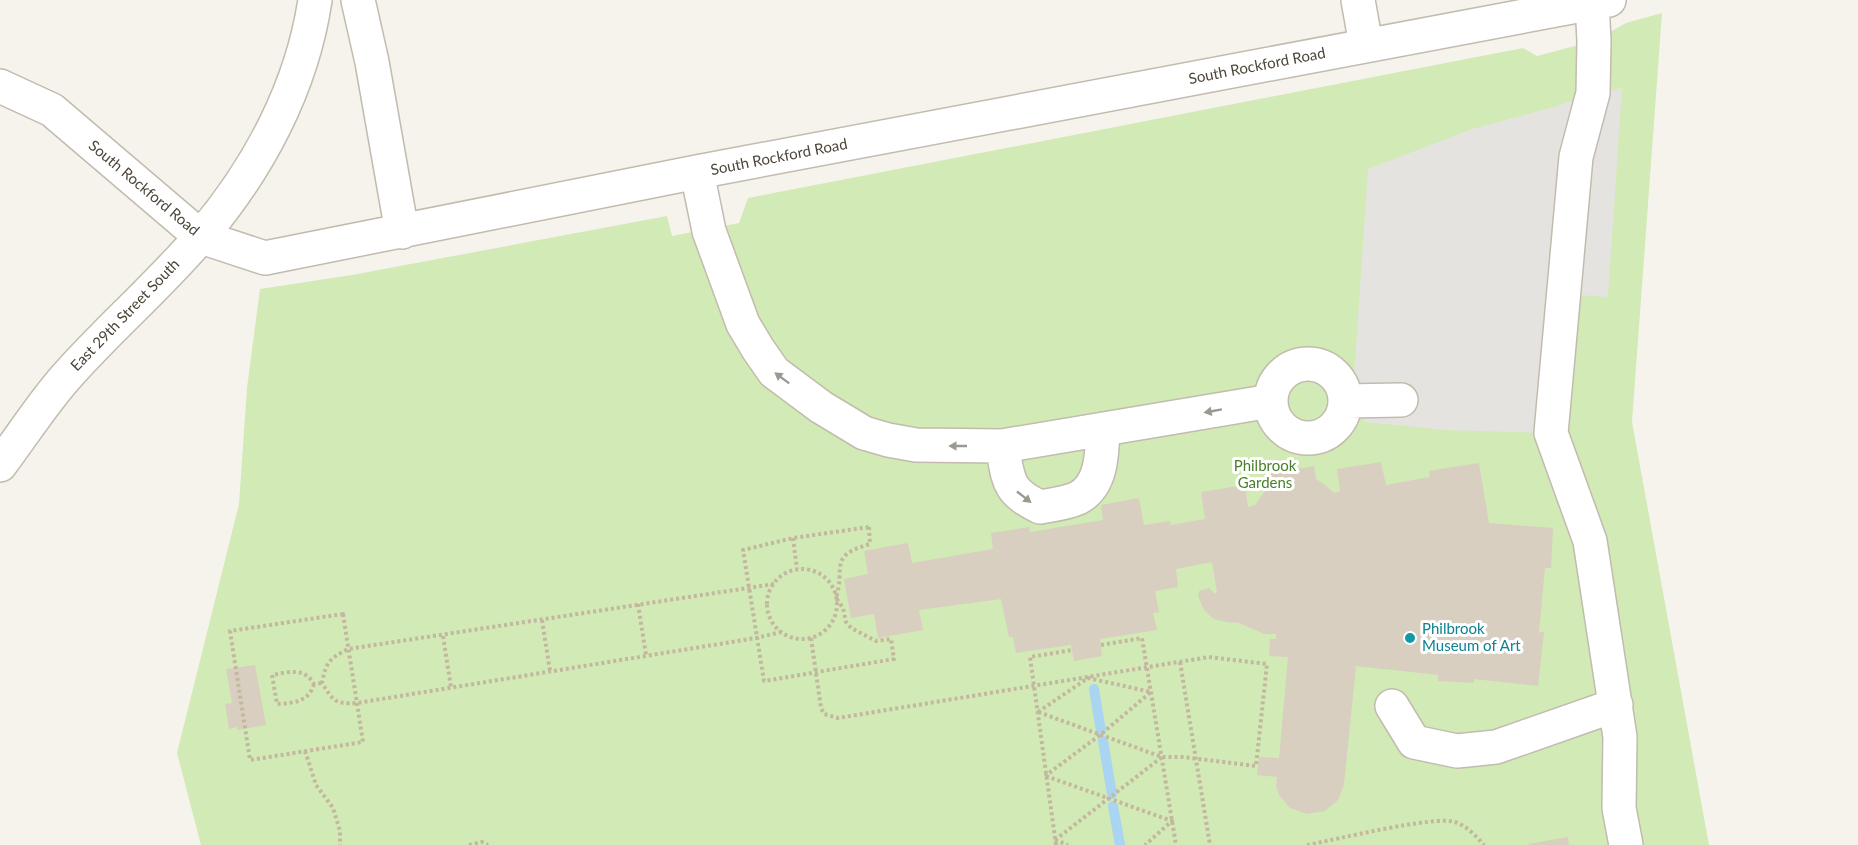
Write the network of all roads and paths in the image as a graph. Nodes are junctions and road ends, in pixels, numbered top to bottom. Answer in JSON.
{"nodes":[{"id":1,"x":315,"y":0,"type":"edge"},
{"id":2,"x":358,"y":0,"type":"edge"},
{"id":3,"x":1358,"y":0,"type":"edge"},
{"id":4,"x":1601,"y":2,"type":"edge"},
{"id":5,"x":1366,"y":45,"type":"junction"},
{"id":6,"x":0,"y":86,"type":"edge"},
{"id":7,"x":697,"y":172,"type":"junction"},
{"id":8,"x":402,"y":232,"type":"junction"},
{"id":9,"x":201,"y":237,"type":"junction"},
{"id":10,"x":1401,"y":400,"type":"dead end"},
{"id":11,"x":1271,"y":401,"type":"junction"},
{"id":12,"x":1345,"y":401,"type":"junction"},
{"id":13,"x":1103,"y":429,"type":"junction"},
{"id":14,"x":1002,"y":446,"type":"junction"},
{"id":15,"x":0,"y":465,"type":"edge"},
{"id":16,"x":793,"y":538,"type":"junction"},
{"id":17,"x":797,"y":570,"type":"junction"},
{"id":18,"x":774,"y":584,"type":"junction"},
{"id":19,"x":748,"y":587,"type":"junction"},
{"id":20,"x":836,"y":598,"type":"junction"},
{"id":21,"x":638,"y":604,"type":"junction"},
{"id":22,"x":542,"y":620,"type":"junction"},
{"id":23,"x":781,"y":632,"type":"junction"},
{"id":24,"x":443,"y":636,"type":"junction"},
{"id":25,"x":756,"y":638,"type":"junction"},
{"id":26,"x":811,"y":638,"type":"junction"},
{"id":27,"x":1101,"y":645,"type":"dead end"},
{"id":28,"x":348,"y":649,"type":"junction"},
{"id":29,"x":1072,"y":650,"type":"dead end"},
{"id":30,"x":646,"y":655,"type":"junction"},
{"id":31,"x":1180,"y":662,"type":"junction"},
{"id":32,"x":1147,"y":668,"type":"junction"},
{"id":33,"x":550,"y":671,"type":"junction"},
{"id":34,"x":816,"y":672,"type":"junction"},
{"id":35,"x":1088,"y":678,"type":"junction"},
{"id":36,"x":322,"y":683,"type":"junction"},
{"id":37,"x":314,"y":684,"type":"junction"},
{"id":38,"x":451,"y":687,"type":"junction"},
{"id":39,"x":1034,"y":687,"type":"junction"},
{"id":40,"x":1151,"y":692,"type":"junction"},
{"id":41,"x":357,"y":703,"type":"junction"},
{"id":42,"x":1616,"y":705,"type":"junction"},
{"id":43,"x":1392,"y":706,"type":"dead end"},
{"id":44,"x":1038,"y":712,"type":"junction"},
{"id":45,"x":1100,"y":735,"type":"junction"},
{"id":46,"x":305,"y":751,"type":"junction"},
{"id":47,"x":1162,"y":757,"type":"junction"},
{"id":48,"x":1196,"y":759,"type":"junction"},
{"id":49,"x":1045,"y":776,"type":"junction"},
{"id":50,"x":1110,"y":799,"type":"junction"},
{"id":51,"x":1173,"y":821,"type":"junction"},
{"id":52,"x":1056,"y":842,"type":"edge"},
{"id":53,"x":340,"y":845,"type":"edge"},
{"id":54,"x":470,"y":845,"type":"edge"},
{"id":55,"x":488,"y":845,"type":"edge"},
{"id":56,"x":1068,"y":845,"type":"edge"},
{"id":57,"x":1145,"y":845,"type":"edge"},
{"id":58,"x":1176,"y":845,"type":"edge"},
{"id":59,"x":1210,"y":845,"type":"edge"},
{"id":60,"x":1307,"y":845,"type":"edge"},
{"id":61,"x":1484,"y":845,"type":"edge"},
{"id":62,"x":1626,"y":845,"type":"edge"}],
"edges":[{"from":1,"to":9,"type":"street","name":"East 29th Street South"},
{"from":2,"to":8,"type":"street"},
{"from":3,"to":5,"type":"street"},
{"from":4,"to":5,"type":"street","name":"South Rockford Road"},
{"from":4,"to":42,"type":"street"},
{"from":5,"to":7,"type":"street","name":"South Rockford Road"},
{"from":6,"to":9,"type":"street","name":"South Rockford Road"},
{"from":7,"to":8,"type":"street","name":"South Rockford Road"},
{"from":14,"to":7,"type":"street","one_way":true},
{"from":8,"to":9,"type":"street","name":"South Rockford Road"},
{"from":9,"to":15,"type":"street","name":"East 29th Street South"},
{"from":10,"to":12,"type":"street"},
{"from":11,"to":12,"type":"street"},
{"from":11,"to":12,"type":"street"},
{"from":11,"to":13,"type":"street","one_way":true},
{"from":13,"to":14,"type":"street"},
{"from":14,"to":13,"type":"street","one_way":true},
{"from":16,"to":17,"type":"path"},
{"from":16,"to":19,"type":"path"},
{"from":16,"to":20,"type":"path"},
{"from":17,"to":18,"type":"path"},
{"from":17,"to":20,"type":"path"},
{"from":18,"to":19,"type":"path"},
{"from":18,"to":23,"type":"path"},
{"from":19,"to":21,"type":"path"},
{"from":19,"to":25,"type":"path"},
{"from":20,"to":26,"type":"path"},
{"from":20,"to":34,"type":"path"},
{"from":21,"to":22,"type":"path"},
{"from":21,"to":30,"type":"path"},
{"from":22,"to":24,"type":"path"},
{"from":22,"to":33,"type":"path"},
{"from":23,"to":25,"type":"path"},
{"from":23,"to":26,"type":"path"},
{"from":24,"to":28,"type":"path"},
{"from":24,"to":38,"type":"path"},
{"from":25,"to":30,"type":"path"},
{"from":25,"to":34,"type":"path"},
{"from":26,"to":34,"type":"path"},
{"from":27,"to":32,"type":"path"},
{"from":28,"to":36,"type":"path"},
{"from":28,"to":41,"type":"path"},
{"from":28,"to":46,"type":"path"},
{"from":29,"to":39,"type":"path"},
{"from":30,"to":33,"type":"path"},
{"from":31,"to":32,"type":"path"},
{"from":31,"to":48,"type":"path"},
{"from":31,"to":48,"type":"path"},
{"from":32,"to":35,"type":"path"},
{"from":32,"to":40,"type":"path"},
{"from":33,"to":38,"type":"path"},
{"from":34,"to":39,"type":"path"},
{"from":35,"to":39,"type":"path"},
{"from":35,"to":40,"type":"path"},
{"from":35,"to":44,"type":"path"},
{"from":36,"to":37,"type":"path"},
{"from":36,"to":41,"type":"path"},
{"from":37,"to":37,"type":"path"},
{"from":38,"to":41,"type":"path"},
{"from":39,"to":44,"type":"path"},
{"from":40,"to":45,"type":"path"},
{"from":40,"to":47,"type":"path"},
{"from":41,"to":46,"type":"path"},
{"from":42,"to":43,"type":"street"},
{"from":42,"to":62,"type":"street"},
{"from":44,"to":45,"type":"path"},
{"from":44,"to":49,"type":"path"},
{"from":45,"to":47,"type":"path"},
{"from":45,"to":49,"type":"path"},
{"from":46,"to":53,"type":"path"},
{"from":47,"to":48,"type":"path"},
{"from":47,"to":50,"type":"path"},
{"from":47,"to":51,"type":"path"},
{"from":48,"to":59,"type":"path"},
{"from":49,"to":50,"type":"path"},
{"from":49,"to":52,"type":"path"},
{"from":50,"to":51,"type":"path"},
{"from":50,"to":52,"type":"path"},
{"from":51,"to":57,"type":"path"},
{"from":51,"to":58,"type":"path"},
{"from":52,"to":56,"type":"path"},
{"from":54,"to":55,"type":"path"},
{"from":60,"to":61,"type":"path"}]}
